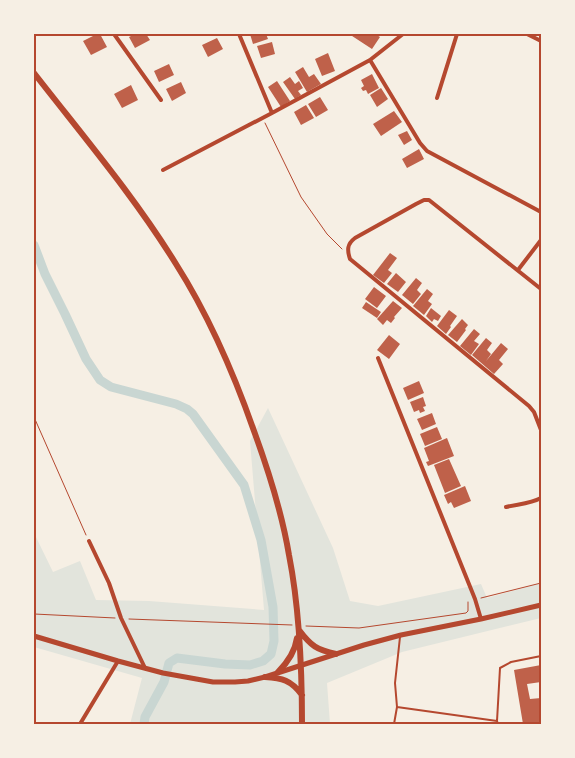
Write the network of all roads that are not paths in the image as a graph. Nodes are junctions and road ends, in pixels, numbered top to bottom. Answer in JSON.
{"nodes":[{"id":1,"x":114,"y":34,"type":"edge"},
{"id":2,"x":239,"y":34,"type":"edge"},
{"id":3,"x":403,"y":34,"type":"edge"},
{"id":4,"x":457,"y":34,"type":"edge"},
{"id":5,"x":527,"y":34,"type":"edge"},
{"id":6,"x":541,"y":41,"type":"edge"},
{"id":7,"x":370,"y":60,"type":"junction"},
{"id":8,"x":34,"y":73,"type":"edge"},
{"id":9,"x":437,"y":98,"type":"dead end"},
{"id":10,"x":161,"y":100,"type":"dead end"},
{"id":11,"x":272,"y":113,"type":"junction"},
{"id":12,"x":162,"y":170,"type":"dead end"},
{"id":13,"x":541,"y":212,"type":"edge"},
{"id":14,"x":541,"y":240,"type":"edge"},
{"id":15,"x":518,"y":270,"type":"junction"},
{"id":16,"x":541,"y":289,"type":"edge"},
{"id":17,"x":378,"y":358,"type":"dead end"},
{"id":18,"x":541,"y":430,"type":"edge"},
{"id":19,"x":541,"y":498,"type":"edge"},
{"id":20,"x":506,"y":507,"type":"dead end"},
{"id":21,"x":89,"y":541,"type":"road end"},
{"id":22,"x":541,"y":605,"type":"edge"},
{"id":23,"x":481,"y":619,"type":"junction"},
{"id":24,"x":299,"y":627,"type":"junction"},
{"id":25,"x":400,"y":635,"type":"junction"},
{"id":26,"x":34,"y":636,"type":"edge"},
{"id":27,"x":336,"y":654,"type":"junction"},
{"id":28,"x":541,"y":656,"type":"edge"},
{"id":29,"x":118,"y":661,"type":"junction"},
{"id":30,"x":301,"y":665,"type":"junction"},
{"id":31,"x":145,"y":668,"type":"junction"},
{"id":32,"x":278,"y":672,"type":"junction"},
{"id":33,"x":265,"y":676,"type":"junction"},
{"id":34,"x":302,"y":696,"type":"junction"},
{"id":35,"x":397,"y":708,"type":"junction"},
{"id":36,"x":498,"y":723,"type":"edge"},
{"id":37,"x":80,"y":724,"type":"edge"},
{"id":38,"x":302,"y":724,"type":"edge"},
{"id":39,"x":394,"y":724,"type":"edge"}],
"edges":[{"from":1,"to":10,"type":"street"},
{"from":2,"to":11,"type":"street"},
{"from":3,"to":7,"type":"street"},
{"from":4,"to":9,"type":"street"},
{"from":5,"to":6,"type":"street"},
{"from":7,"to":11,"type":"street"},
{"from":7,"to":13,"type":"street"},
{"from":8,"to":24,"type":"main road"},
{"from":11,"to":12,"type":"street"},
{"from":14,"to":15,"type":"street"},
{"from":15,"to":16,"type":"street"},
{"from":15,"to":18,"type":"street"},
{"from":17,"to":23,"type":"street"},
{"from":19,"to":20,"type":"street"},
{"from":21,"to":31,"type":"street"},
{"from":22,"to":23,"type":"street"},
{"from":23,"to":25,"type":"street"},
{"from":24,"to":27,"type":"main road"},
{"from":24,"to":30,"type":"main road"},
{"from":24,"to":32,"type":"main road"},
{"from":25,"to":27,"type":"street"},
{"from":25,"to":35,"type":"lane"},
{"from":26,"to":29,"type":"street"},
{"from":27,"to":30,"type":"street"},
{"from":28,"to":36,"type":"lane"},
{"from":29,"to":31,"type":"street"},
{"from":29,"to":37,"type":"street"},
{"from":30,"to":32,"type":"street"},
{"from":30,"to":34,"type":"main road"},
{"from":31,"to":33,"type":"street"},
{"from":32,"to":33,"type":"street"},
{"from":33,"to":34,"type":"main road"},
{"from":34,"to":38,"type":"main road"},
{"from":35,"to":36,"type":"lane"},
{"from":35,"to":39,"type":"lane"}]}
